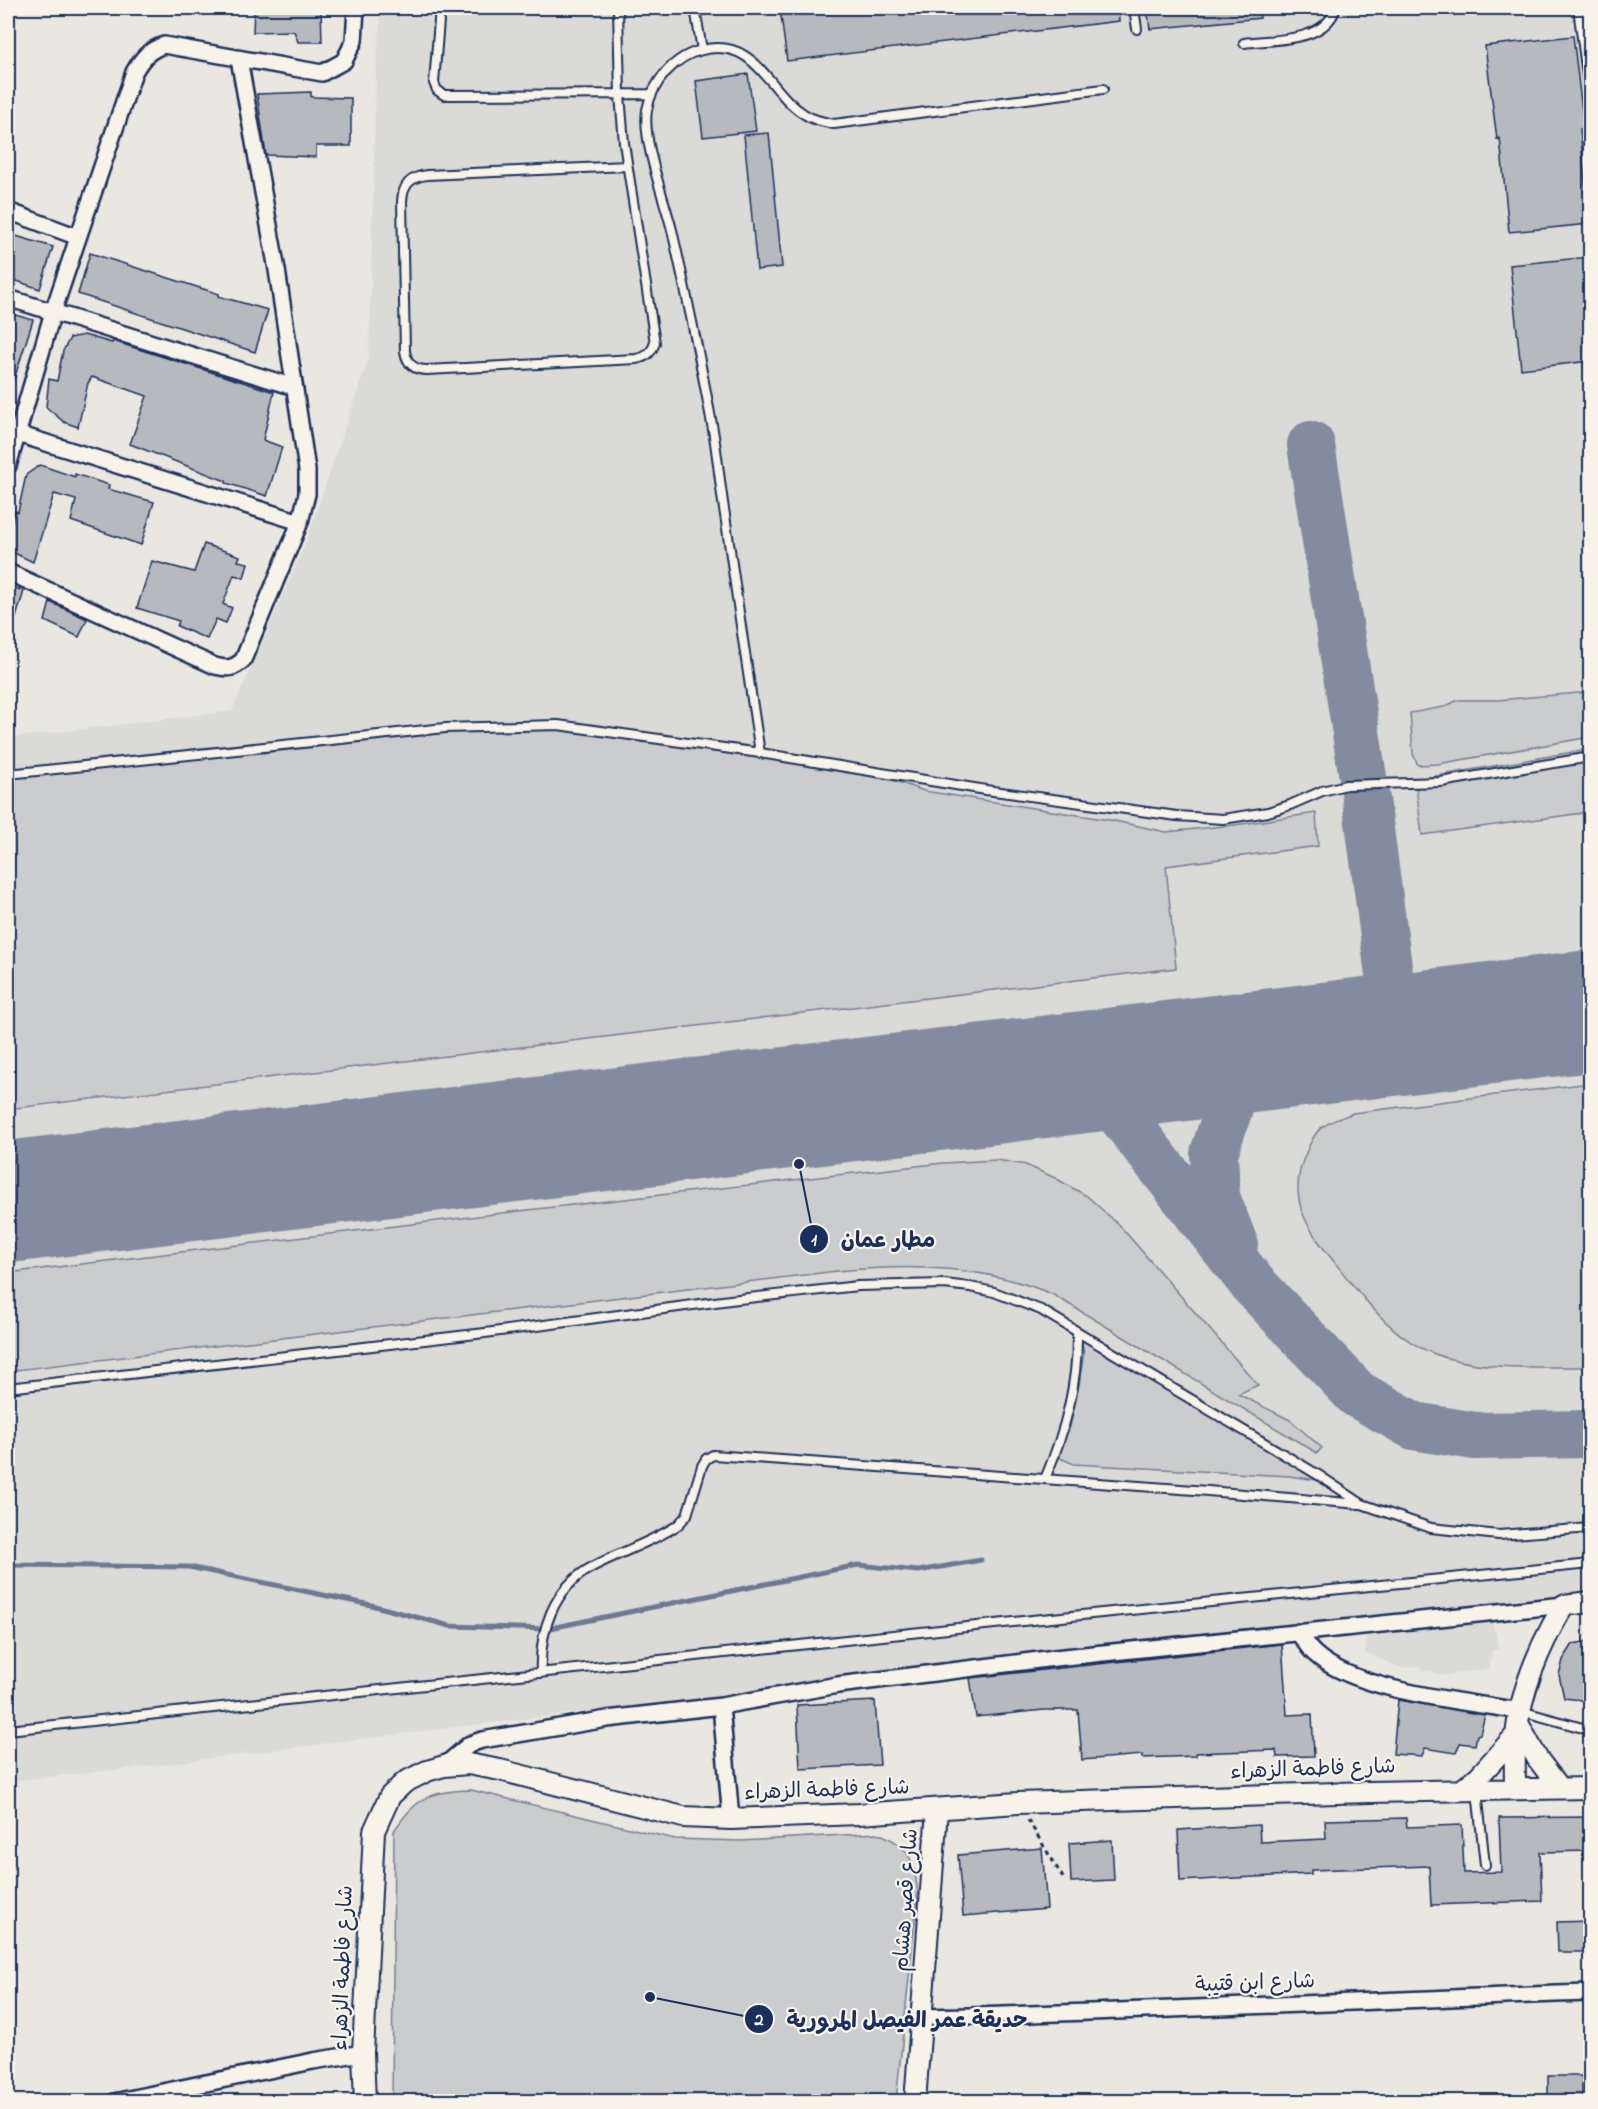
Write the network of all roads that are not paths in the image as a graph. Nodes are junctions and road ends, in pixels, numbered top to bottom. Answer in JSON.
{"nodes":[{"id":1,"x":356,"y":8,"type":"edge"},
{"id":2,"x":440,"y":8,"type":"edge"},
{"id":3,"x":618,"y":8,"type":"edge"},
{"id":4,"x":695,"y":8,"type":"edge"},
{"id":5,"x":1134,"y":8,"type":"edge"},
{"id":6,"x":1336,"y":8,"type":"edge"},
{"id":7,"x":1578,"y":8,"type":"edge"},
{"id":8,"x":1137,"y":28,"type":"dead end"},
{"id":9,"x":1244,"y":43,"type":"dead end"},
{"id":10,"x":702,"y":50,"type":"junction"},
{"id":11,"x":238,"y":59,"type":"junction"},
{"id":12,"x":1103,"y":89,"type":"dead end"},
{"id":13,"x":652,"y":94,"type":"junction"},
{"id":14,"x":620,"y":95,"type":"junction"},
{"id":15,"x":1590,"y":98,"type":"edge"},
{"id":16,"x":627,"y":166,"type":"junction"},
{"id":17,"x":8,"y":212,"type":"edge"},
{"id":18,"x":78,"y":237,"type":"junction"},
{"id":19,"x":8,"y":298,"type":"edge"},
{"id":20,"x":53,"y":312,"type":"junction"},
{"id":21,"x":294,"y":387,"type":"junction"},
{"id":22,"x":12,"y":432,"type":"edge"},
{"id":23,"x":8,"y":466,"type":"edge"},
{"id":24,"x":300,"y":522,"type":"junction"},
{"id":25,"x":8,"y":572,"type":"edge"},
{"id":26,"x":760,"y":753,"type":"junction"},
{"id":27,"x":1590,"y":758,"type":"edge"},
{"id":28,"x":8,"y":774,"type":"edge"},
{"id":29,"x":1077,"y":1332,"type":"junction"},
{"id":30,"x":8,"y":1388,"type":"edge"},
{"id":31,"x":1045,"y":1479,"type":"junction"},
{"id":32,"x":1362,"y":1504,"type":"junction"},
{"id":33,"x":1590,"y":1528,"type":"edge"},
{"id":34,"x":1590,"y":1564,"type":"edge"},
{"id":35,"x":1590,"y":1602,"type":"edge"},
{"id":36,"x":1564,"y":1605,"type":"junction"},
{"id":37,"x":1298,"y":1632,"type":"junction"},
{"id":38,"x":541,"y":1673,"type":"junction"},
{"id":39,"x":721,"y":1706,"type":"junction"},
{"id":40,"x":1518,"y":1723,"type":"junction"},
{"id":41,"x":8,"y":1730,"type":"edge"},
{"id":42,"x":1590,"y":1730,"type":"edge"},
{"id":43,"x":444,"y":1766,"type":"junction"},
{"id":44,"x":1515,"y":1788,"type":"junction"},
{"id":45,"x":1560,"y":1788,"type":"junction"},
{"id":46,"x":1590,"y":1788,"type":"edge"},
{"id":47,"x":1470,"y":1790,"type":"junction"},
{"id":48,"x":937,"y":1810,"type":"junction"},
{"id":49,"x":731,"y":1819,"type":"junction"},
{"id":50,"x":1485,"y":1865,"type":"dead end"},
{"id":51,"x":1590,"y":1994,"type":"edge"},
{"id":52,"x":922,"y":2017,"type":"junction"},
{"id":53,"x":363,"y":2053,"type":"junction"},
{"id":54,"x":155,"y":2098,"type":"edge"},
{"id":55,"x":114,"y":2102,"type":"edge"},
{"id":56,"x":365,"y":2102,"type":"edge"},
{"id":57,"x":915,"y":2102,"type":"edge"}],
"edges":[{"from":1,"to":11,"type":"street"},
{"from":2,"to":14,"type":"lane"},
{"from":3,"to":14,"type":"lane"},
{"from":4,"to":10,"type":"lane"},
{"from":5,"to":8,"type":"lane"},
{"from":6,"to":9,"type":"lane"},
{"from":7,"to":15,"type":"lane"},
{"from":10,"to":12,"type":"lane"},
{"from":10,"to":13,"type":"lane"},
{"from":11,"to":18,"type":"street"},
{"from":11,"to":21,"type":"street"},
{"from":13,"to":14,"type":"lane"},
{"from":13,"to":26,"type":"lane"},
{"from":14,"to":16,"type":"lane"},
{"from":16,"to":16,"type":"lane"},
{"from":17,"to":18,"type":"street"},
{"from":18,"to":20,"type":"street"},
{"from":19,"to":20,"type":"street"},
{"from":20,"to":21,"type":"street"},
{"from":20,"to":22,"type":"street"},
{"from":21,"to":24,"type":"street"},
{"from":22,"to":23,"type":"street"},
{"from":22,"to":24,"type":"street"},
{"from":24,"to":25,"type":"street"},
{"from":26,"to":27,"type":"lane"},
{"from":26,"to":28,"type":"lane"},
{"from":29,"to":30,"type":"lane"},
{"from":29,"to":31,"type":"lane"},
{"from":29,"to":32,"type":"lane"},
{"from":31,"to":32,"type":"lane"},
{"from":31,"to":38,"type":"lane"},
{"from":32,"to":33,"type":"lane"},
{"from":34,"to":38,"type":"lane"},
{"from":35,"to":36,"type":"street"},
{"from":36,"to":37,"type":"street"},
{"from":36,"to":40,"type":"street"},
{"from":37,"to":39,"type":"street"},
{"from":37,"to":40,"type":"street"},
{"from":38,"to":41,"type":"lane"},
{"from":39,"to":43,"type":"street"},
{"from":39,"to":49,"type":"street"},
{"from":40,"to":42,"type":"lane"},
{"from":40,"to":44,"type":"street"},
{"from":40,"to":45,"type":"street"},
{"from":40,"to":47,"type":"street"},
{"from":43,"to":49,"type":"street","name":"شارع فاطمة الزهراء"},
{"from":43,"to":53,"type":"street","name":"شارع فاطمة الزهراء"},
{"from":44,"to":45,"type":"street","name":"شارع فاطمة الزهراء"},
{"from":44,"to":47,"type":"street","name":"شارع فاطمة الزهراء"},
{"from":45,"to":46,"type":"street","name":"شارع فاطمة الزهراء"},
{"from":47,"to":48,"type":"street","name":"شارع فاطمة الزهراء"},
{"from":47,"to":50,"type":"lane"},
{"from":48,"to":49,"type":"street","name":"شارع فاطمة الزهراء"},
{"from":48,"to":52,"type":"street","name":"شارع قصر هشام"},
{"from":51,"to":52,"type":"street","name":"شارع ابن قتيبة"},
{"from":52,"to":57,"type":"street","name":"شارع قصر هشام"},
{"from":53,"to":54,"type":"street"},
{"from":53,"to":56,"type":"street","name":"شارع فاطمة الزهراء"},
{"from":54,"to":55,"type":"street"}]}
